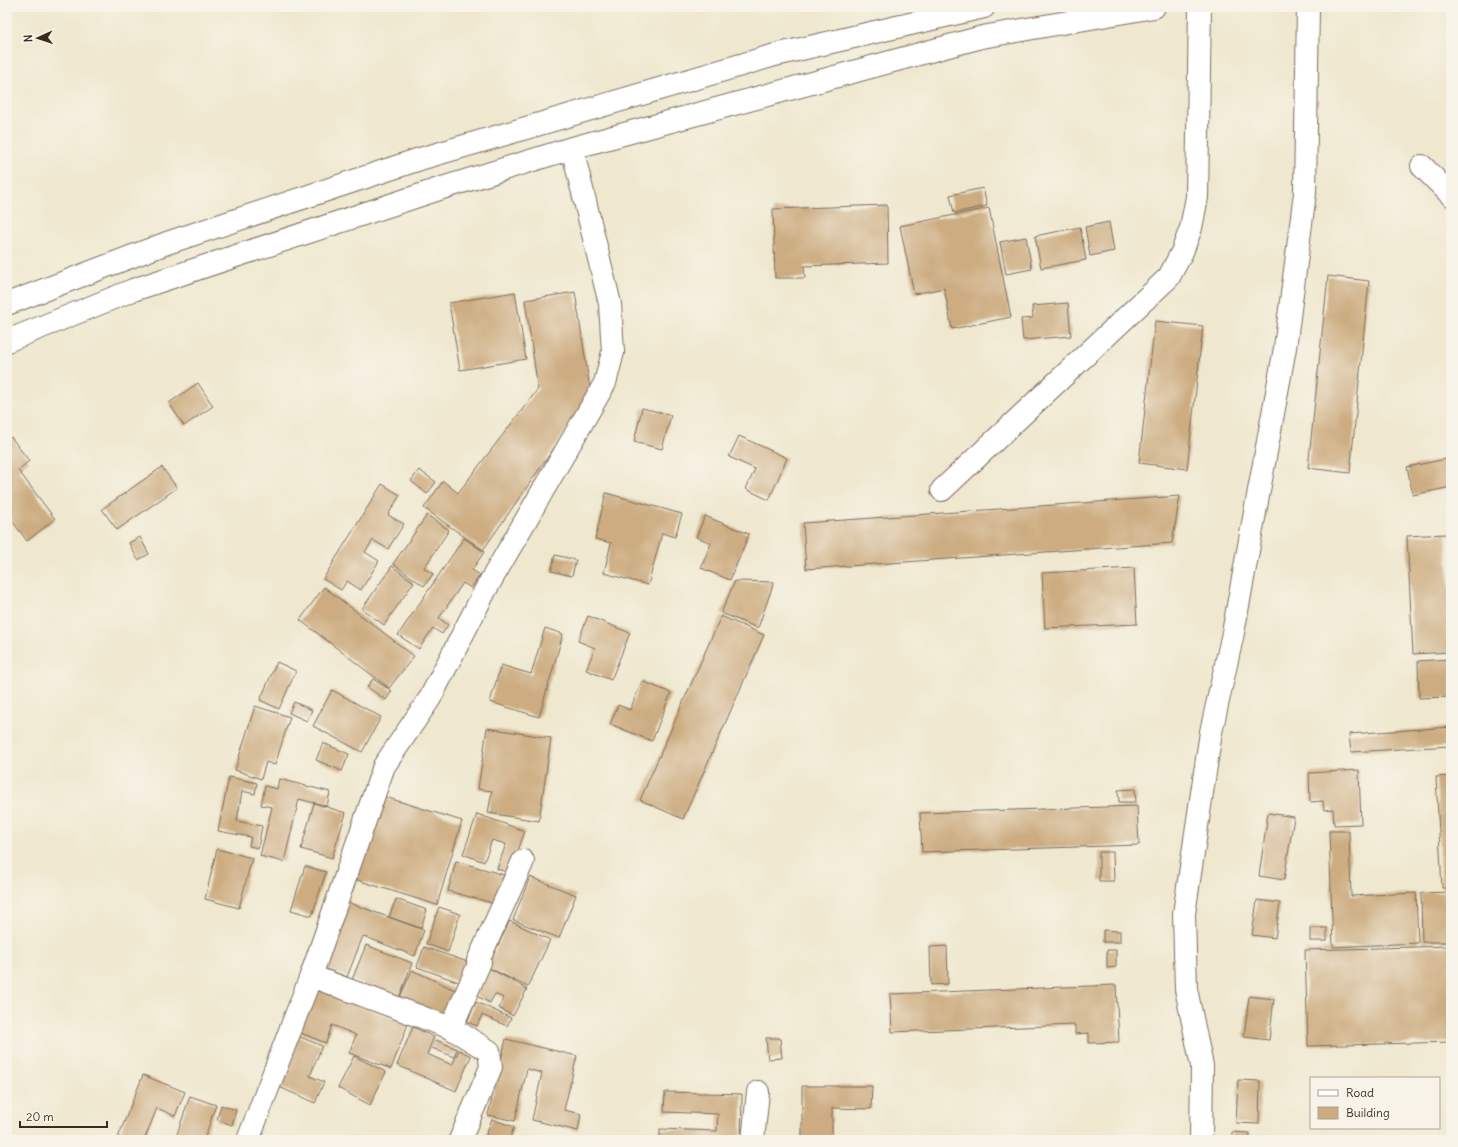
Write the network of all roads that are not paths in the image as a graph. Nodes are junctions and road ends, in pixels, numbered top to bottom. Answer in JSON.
{"nodes":[{"id":1,"x":984,"y":7,"type":"edge"},
{"id":2,"x":1154,"y":7,"type":"edge"},
{"id":3,"x":1200,"y":7,"type":"edge"},
{"id":4,"x":1308,"y":7,"type":"edge"},
{"id":5,"x":572,"y":148,"type":"junction"},
{"id":6,"x":1422,"y":166,"type":"dead end"},
{"id":7,"x":1451,"y":195,"type":"edge"},
{"id":8,"x":7,"y":304,"type":"edge"},
{"id":9,"x":7,"y":341,"type":"edge"},
{"id":10,"x":942,"y":490,"type":"dead end"},
{"id":11,"x":523,"y":861,"type":"dead end"},
{"id":12,"x":311,"y":976,"type":"junction"},
{"id":13,"x":451,"y":1028,"type":"junction"},
{"id":14,"x":758,"y":1092,"type":"dead end"},
{"id":15,"x":248,"y":1140,"type":"edge"},
{"id":16,"x":460,"y":1140,"type":"edge"},
{"id":17,"x":753,"y":1140,"type":"edge"},
{"id":18,"x":1201,"y":1140,"type":"edge"}],
"edges":[{"from":1,"to":8,"type":"street"},
{"from":2,"to":5,"type":"street"},
{"from":3,"to":10,"type":"street"},
{"from":4,"to":18,"type":"street"},
{"from":5,"to":9,"type":"street"},
{"from":5,"to":12,"type":"street"},
{"from":6,"to":7,"type":"street"},
{"from":11,"to":13,"type":"street"},
{"from":12,"to":13,"type":"street"},
{"from":12,"to":15,"type":"street"},
{"from":13,"to":16,"type":"street"},
{"from":14,"to":17,"type":"street"}]}
